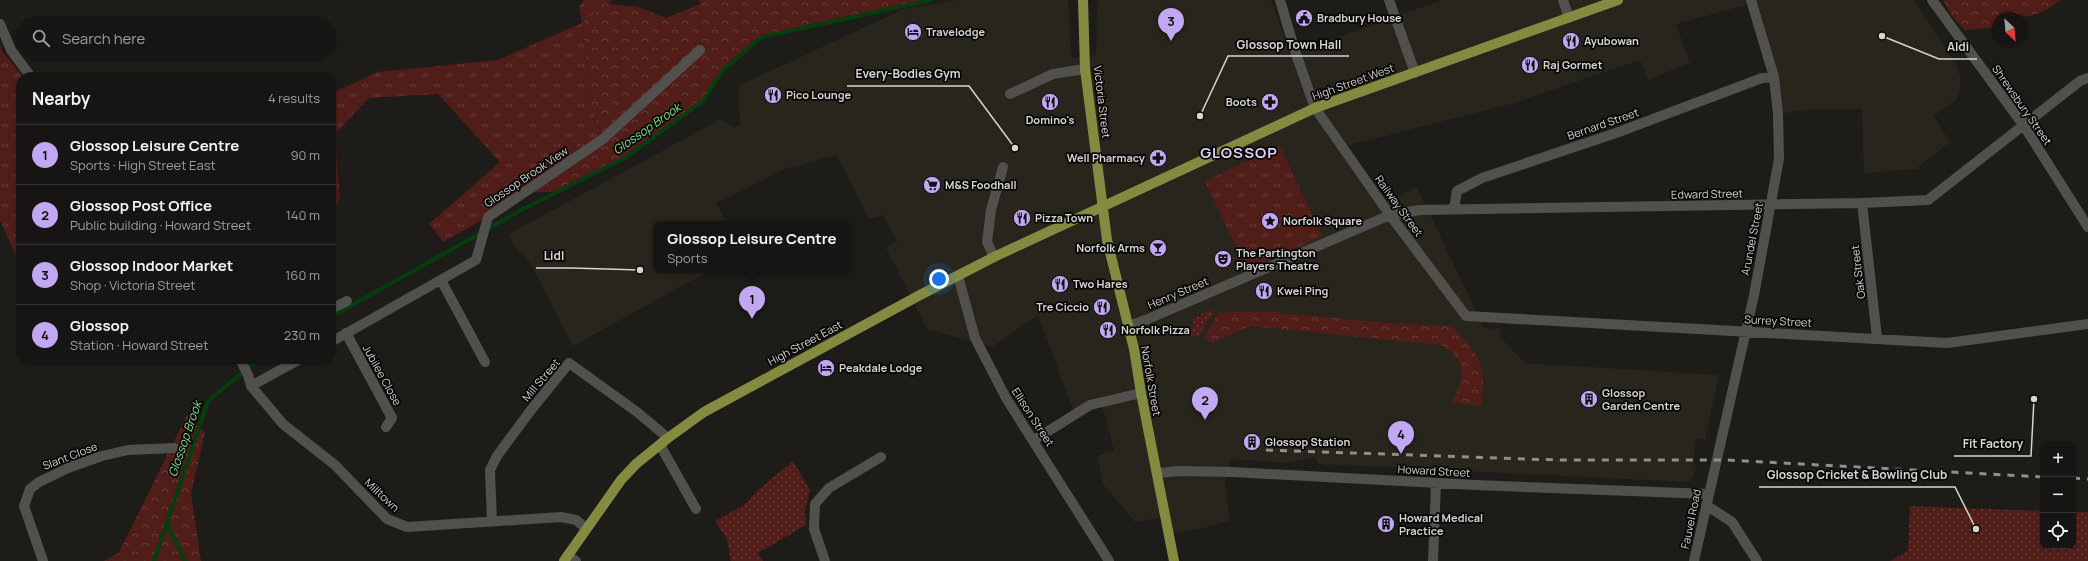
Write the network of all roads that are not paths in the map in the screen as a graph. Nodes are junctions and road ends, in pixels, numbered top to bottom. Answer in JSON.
{"nodes":[{"id":1,"x":1083,"y":0,"type":"edge"},
{"id":2,"x":1280,"y":0,"type":"edge"},
{"id":3,"x":1389,"y":0,"type":"edge"},
{"id":4,"x":1563,"y":0,"type":"edge"},
{"id":5,"x":1618,"y":0,"type":"edge"},
{"id":6,"x":1751,"y":0,"type":"edge"},
{"id":7,"x":1932,"y":0,"type":"edge"},
{"id":8,"x":1569,"y":18,"type":"junction"},
{"id":9,"x":0,"y":24,"type":"edge"},
{"id":10,"x":700,"y":50,"type":"dead end"},
{"id":11,"x":16,"y":57,"type":"edge"},
{"id":12,"x":18,"y":60,"type":"edge"},
{"id":13,"x":1085,"y":69,"type":"junction"},
{"id":14,"x":27,"y":72,"type":"edge"},
{"id":15,"x":1415,"y":73,"type":"junction"},
{"id":16,"x":1774,"y":77,"type":"junction"},
{"id":17,"x":2088,"y":78,"type":"edge"},
{"id":18,"x":1010,"y":94,"type":"dead end"},
{"id":19,"x":1315,"y":108,"type":"junction"},
{"id":20,"x":2024,"y":126,"type":"junction"},
{"id":21,"x":1003,"y":167,"type":"dead end"},
{"id":22,"x":1862,"y":203,"type":"junction"},
{"id":23,"x":1771,"y":205,"type":"junction"},
{"id":24,"x":1103,"y":206,"type":"junction"},
{"id":25,"x":1454,"y":209,"type":"junction"},
{"id":26,"x":1390,"y":215,"type":"junction"},
{"id":27,"x":2088,"y":227,"type":"edge"},
{"id":28,"x":994,"y":257,"type":"junction"},
{"id":29,"x":958,"y":276,"type":"junction"},
{"id":30,"x":441,"y":280,"type":"junction"},
{"id":31,"x":347,"y":301,"type":"dead end"},
{"id":32,"x":336,"y":306,"type":"edge"},
{"id":33,"x":1466,"y":316,"type":"joint"},
{"id":34,"x":2088,"y":324,"type":"edge"},
{"id":35,"x":1129,"y":326,"type":"junction"},
{"id":36,"x":1745,"y":330,"type":"junction"},
{"id":37,"x":346,"y":333,"type":"junction"},
{"id":38,"x":1878,"y":338,"type":"junction"},
{"id":39,"x":336,"y":339,"type":"edge"},
{"id":40,"x":485,"y":362,"type":"dead end"},
{"id":41,"x":242,"y":364,"type":"edge"},
{"id":42,"x":291,"y":364,"type":"edge"},
{"id":43,"x":251,"y":386,"type":"junction"},
{"id":44,"x":1141,"y":393,"type":"junction"},
{"id":45,"x":386,"y":427,"type":"dead end"},
{"id":46,"x":1034,"y":440,"type":"junction"},
{"id":47,"x":664,"y":442,"type":"junction"},
{"id":48,"x":174,"y":448,"type":"dead end"},
{"id":49,"x":880,"y":457,"type":"dead end"},
{"id":50,"x":1158,"y":473,"type":"junction"},
{"id":51,"x":1711,"y":482,"type":"joint"},
{"id":52,"x":1436,"y":483,"type":"junction"},
{"id":53,"x":1709,"y":494,"type":"junction"},
{"id":54,"x":1706,"y":506,"type":"junction"},
{"id":55,"x":696,"y":509,"type":"dead end"},
{"id":56,"x":492,"y":522,"type":"junction"},
{"id":57,"x":586,"y":528,"type":"junction"},
{"id":58,"x":570,"y":559,"type":"edge"},
{"id":59,"x":43,"y":561,"type":"edge"},
{"id":60,"x":825,"y":561,"type":"edge"},
{"id":61,"x":1109,"y":561,"type":"edge"},
{"id":62,"x":1174,"y":561,"type":"edge"},
{"id":63,"x":1433,"y":561,"type":"edge"},
{"id":64,"x":1694,"y":561,"type":"edge"},
{"id":65,"x":1757,"y":561,"type":"edge"}],
"edges":[{"from":1,"to":13,"type":"main road","name":"Victoria Street"},
{"from":2,"to":19,"type":"street","name":"Railway Street"},
{"from":3,"to":15,"type":"street"},
{"from":4,"to":8,"type":"street"},
{"from":5,"to":8,"type":"main road","name":"High Street West"},
{"from":6,"to":16,"type":"street","name":"Arundel Street"},
{"from":7,"to":20,"type":"street","name":"Shrewsbury Street"},
{"from":8,"to":15,"type":"main road","name":"High Street West"},
{"from":9,"to":11,"type":"street"},
{"from":10,"to":30,"type":"street","name":"Glossop Brook View"},
{"from":12,"to":14,"type":"street"},
{"from":13,"to":18,"type":"street"},
{"from":13,"to":24,"type":"main road","name":"Victoria Street"},
{"from":15,"to":19,"type":"main road","name":"High Street West"},
{"from":16,"to":23,"type":"street","name":"Arundel Street"},
{"from":16,"to":25,"type":"street","name":"Bernard Street"},
{"from":17,"to":20,"type":"street","name":"Edward Street"},
{"from":19,"to":24,"type":"main road","name":"High Street West"},
{"from":19,"to":26,"type":"street","name":"Railway Street"},
{"from":20,"to":22,"type":"street","name":"Edward Street"},
{"from":20,"to":27,"type":"street","name":"Shrewsbury Street"},
{"from":21,"to":28,"type":"street"},
{"from":22,"to":23,"type":"street","name":"Edward Street"},
{"from":22,"to":38,"type":"street","name":"Oak Street"},
{"from":23,"to":25,"type":"street","name":"Edward Street"},
{"from":23,"to":36,"type":"street","name":"Arundel Street"},
{"from":24,"to":28,"type":"main road","name":"High Street East"},
{"from":24,"to":35,"type":"main road","name":"Norfolk Street"},
{"from":25,"to":26,"type":"street","name":"Edward Street"},
{"from":26,"to":33,"type":"street","name":"Railway Street"},
{"from":26,"to":35,"type":"street","name":"Henry Street"},
{"from":28,"to":29,"type":"main road","name":"High Street East"},
{"from":29,"to":46,"type":"street","name":"Ellison Street"},
{"from":29,"to":47,"type":"main road","name":"High Street East"},
{"from":30,"to":37,"type":"street","name":"Glossop Brook View"},
{"from":30,"to":40,"type":"street"},
{"from":31,"to":32,"type":"street"},
{"from":33,"to":36,"type":"street","name":"Surrey Street"},
{"from":34,"to":38,"type":"street","name":"Surrey Street"},
{"from":35,"to":44,"type":"main road","name":"Norfolk Street"},
{"from":36,"to":38,"type":"street","name":"Surrey Street"},
{"from":36,"to":51,"type":"street","name":"Arundel Street"},
{"from":37,"to":39,"type":"street","name":"Glossop Brook View"},
{"from":37,"to":45,"type":"street","name":"Jubilee Close"},
{"from":41,"to":43,"type":"street","name":"Milltown"},
{"from":42,"to":43,"type":"street"},
{"from":43,"to":56,"type":"street","name":"Milltown"},
{"from":44,"to":46,"type":"street"},
{"from":44,"to":50,"type":"main road","name":"Norfolk Street"},
{"from":46,"to":61,"type":"street","name":"Ellison Street"},
{"from":47,"to":55,"type":"street"},
{"from":47,"to":56,"type":"street","name":"Mill Street"},
{"from":47,"to":57,"type":"main road","name":"High Street East"},
{"from":48,"to":59,"type":"street","name":"Slant Close"},
{"from":49,"to":60,"type":"street"},
{"from":50,"to":52,"type":"street","name":"Howard Street"},
{"from":50,"to":62,"type":"main road","name":"Norfolk Street"},
{"from":51,"to":53,"type":"street","name":"Fauvel Road"},
{"from":52,"to":53,"type":"street","name":"Howard Street"},
{"from":52,"to":63,"type":"street"},
{"from":53,"to":54,"type":"street","name":"Fauvel Road"},
{"from":54,"to":64,"type":"street","name":"Fauvel Road"},
{"from":54,"to":65,"type":"street"},
{"from":56,"to":57,"type":"street","name":"Milltown"},
{"from":57,"to":58,"type":"main road","name":"High Street East"}]}
